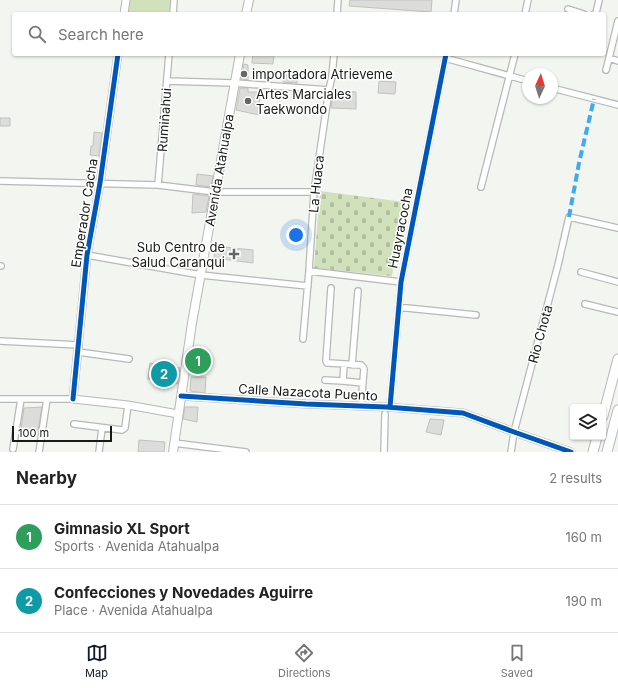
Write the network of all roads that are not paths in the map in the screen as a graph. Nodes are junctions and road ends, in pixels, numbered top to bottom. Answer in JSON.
{"nodes":[{"id":1,"x":126,"y":0,"type":"edge"},
{"id":2,"x":174,"y":0,"type":"edge"},
{"id":3,"x":249,"y":0,"type":"edge"},
{"id":4,"x":338,"y":0,"type":"edge"},
{"id":5,"x":456,"y":0,"type":"edge"},
{"id":6,"x":528,"y":0,"type":"edge"},
{"id":7,"x":599,"y":0,"type":"edge"},
{"id":8,"x":568,"y":9,"type":"dead end"},
{"id":9,"x":124,"y":12,"type":"edge"},
{"id":10,"x":173,"y":12,"type":"edge"},
{"id":11,"x":246,"y":12,"type":"edge"},
{"id":12,"x":337,"y":12,"type":"edge"},
{"id":13,"x":454,"y":12,"type":"edge"},
{"id":14,"x":525,"y":12,"type":"edge"},
{"id":15,"x":578,"y":12,"type":"edge"},
{"id":16,"x":596,"y":12,"type":"edge"},
{"id":17,"x":618,"y":21,"type":"edge"},
{"id":18,"x":118,"y":56,"type":"edge"},
{"id":19,"x":169,"y":56,"type":"edge"},
{"id":20,"x":240,"y":56,"type":"edge"},
{"id":21,"x":334,"y":56,"type":"edge"},
{"id":22,"x":445,"y":56,"type":"edge"},
{"id":23,"x":515,"y":56,"type":"edge"},
{"id":24,"x":609,"y":58,"type":"junction"},
{"id":25,"x":618,"y":61,"type":"edge"},
{"id":26,"x":606,"y":70,"type":"dead end"},
{"id":27,"x":510,"y":76,"type":"junction"},
{"id":28,"x":522,"y":79,"type":"edge"},
{"id":29,"x":167,"y":81,"type":"junction"},
{"id":30,"x":234,"y":83,"type":"junction"},
{"id":31,"x":329,"y":90,"type":"junction"},
{"id":32,"x":558,"y":90,"type":"edge"},
{"id":33,"x":618,"y":106,"type":"edge"},
{"id":34,"x":0,"y":180,"type":"edge"},
{"id":35,"x":100,"y":183,"type":"junction"},
{"id":36,"x":158,"y":185,"type":"junction"},
{"id":37,"x":481,"y":187,"type":"dead end"},
{"id":38,"x":215,"y":192,"type":"junction"},
{"id":39,"x":314,"y":192,"type":"junction"},
{"id":40,"x":618,"y":228,"type":"edge"},
{"id":41,"x":87,"y":255,"type":"junction"},
{"id":42,"x":310,"y":271,"type":"junction"},
{"id":43,"x":581,"y":272,"type":"dead end"},
{"id":44,"x":201,"y":275,"type":"junction"},
{"id":45,"x":401,"y":282,"type":"junction"},
{"id":46,"x":618,"y":282,"type":"edge"},
{"id":47,"x":308,"y":286,"type":"junction"},
{"id":48,"x":331,"y":288,"type":"dead end"},
{"id":49,"x":358,"y":292,"type":"dead end"},
{"id":50,"x":585,"y":304,"type":"dead end"},
{"id":51,"x":399,"y":308,"type":"junction"},
{"id":52,"x":618,"y":312,"type":"edge"},
{"id":53,"x":476,"y":315,"type":"dead end"},
{"id":54,"x":303,"y":339,"type":"dead end"},
{"id":55,"x":0,"y":341,"type":"edge"},
{"id":56,"x":79,"y":349,"type":"junction"},
{"id":57,"x":129,"y":359,"type":"dead end"},
{"id":58,"x":618,"y":360,"type":"edge"},
{"id":59,"x":344,"y":364,"type":"junction"},
{"id":60,"x":352,"y":365,"type":"junction"},
{"id":61,"x":325,"y":380,"type":"dead end"},
{"id":62,"x":343,"y":381,"type":"junction"},
{"id":63,"x":363,"y":382,"type":"junction"},
{"id":64,"x":181,"y":396,"type":"junction"},
{"id":65,"x":0,"y":399,"type":"edge"},
{"id":66,"x":21,"y":399,"type":"junction"},
{"id":67,"x":47,"y":399,"type":"junction"},
{"id":68,"x":73,"y":399,"type":"junction"},
{"id":69,"x":128,"y":405,"type":"junction"},
{"id":70,"x":606,"y":405,"type":"edge"},
{"id":71,"x":361,"y":406,"type":"junction"},
{"id":72,"x":390,"y":407,"type":"junction"},
{"id":73,"x":618,"y":410,"type":"edge"},
{"id":74,"x":178,"y":414,"type":"junction"},
{"id":75,"x":385,"y":414,"type":"dead end"},
{"id":76,"x":74,"y":424,"type":"dead end"},
{"id":77,"x":102,"y":428,"type":"junction"},
{"id":78,"x":514,"y":432,"type":"junction"},
{"id":79,"x":596,"y":440,"type":"edge"},
{"id":80,"x":174,"y":443,"type":"junction"},
{"id":81,"x":13,"y":449,"type":"dead end"},
{"id":82,"x":566,"y":451,"type":"edge"},
{"id":83,"x":38,"y":452,"type":"edge"},
{"id":84,"x":99,"y":452,"type":"edge"},
{"id":85,"x":173,"y":452,"type":"edge"},
{"id":86,"x":246,"y":452,"type":"edge"},
{"id":87,"x":384,"y":452,"type":"edge"},
{"id":88,"x":512,"y":452,"type":"edge"},
{"id":89,"x":593,"y":452,"type":"edge"},
{"id":90,"x":607,"y":452,"type":"edge"}],
"edges":[{"from":1,"to":9,"type":"street"},
{"from":2,"to":10,"type":"street"},
{"from":3,"to":11,"type":"main road"},
{"from":4,"to":12,"type":"street"},
{"from":5,"to":13,"type":"street"},
{"from":6,"to":14,"type":"street"},
{"from":7,"to":16,"type":"street"},
{"from":8,"to":15,"type":"street"},
{"from":17,"to":24,"type":"street"},
{"from":18,"to":35,"type":"street","name":"Emperador Cacha"},
{"from":19,"to":29,"type":"street","name":"Rumiñahui"},
{"from":20,"to":30,"type":"main road","name":"Avenida Atahualpa"},
{"from":21,"to":31,"type":"street","name":"La Huaca"},
{"from":22,"to":27,"type":"street"},
{"from":22,"to":45,"type":"street","name":"Huayracocha"},
{"from":23,"to":27,"type":"street"},
{"from":24,"to":25,"type":"street"},
{"from":24,"to":26,"type":"street"},
{"from":27,"to":28,"type":"street"},
{"from":27,"to":37,"type":"street"},
{"from":29,"to":30,"type":"street"},
{"from":29,"to":36,"type":"street","name":"Rumiñahui"},
{"from":30,"to":31,"type":"street"},
{"from":30,"to":38,"type":"main road","name":"Avenida Atahualpa"},
{"from":31,"to":39,"type":"street","name":"La Huaca"},
{"from":32,"to":33,"type":"street"},
{"from":34,"to":35,"type":"street"},
{"from":35,"to":36,"type":"street"},
{"from":35,"to":41,"type":"street","name":"Emperador Cacha"},
{"from":36,"to":38,"type":"street"},
{"from":38,"to":39,"type":"street"},
{"from":38,"to":44,"type":"main road","name":"Avenida Atahualpa"},
{"from":39,"to":42,"type":"street","name":"La Huaca"},
{"from":40,"to":78,"type":"street","name":"Rio Chota"},
{"from":41,"to":44,"type":"street"},
{"from":41,"to":56,"type":"street","name":"Emperador Cacha"},
{"from":42,"to":45,"type":"street"},
{"from":42,"to":47,"type":"street","name":"La Huaca"},
{"from":43,"to":46,"type":"street"},
{"from":44,"to":47,"type":"street"},
{"from":44,"to":64,"type":"main road","name":"Avenida Atahualpa"},
{"from":45,"to":51,"type":"street","name":"Huayracocha"},
{"from":47,"to":54,"type":"street","name":"La Huaca"},
{"from":48,"to":59,"type":"street"},
{"from":49,"to":60,"type":"street"},
{"from":50,"to":52,"type":"street"},
{"from":51,"to":53,"type":"street"},
{"from":51,"to":72,"type":"street","name":"Huayracocha"},
{"from":55,"to":56,"type":"street"},
{"from":56,"to":57,"type":"street"},
{"from":56,"to":68,"type":"street","name":"Emperador Cacha"},
{"from":58,"to":70,"type":"main road"},
{"from":59,"to":60,"type":"street"},
{"from":59,"to":62,"type":"street"},
{"from":60,"to":63,"type":"street"},
{"from":61,"to":62,"type":"street"},
{"from":62,"to":63,"type":"street"},
{"from":63,"to":71,"type":"street"},
{"from":64,"to":71,"type":"street","name":"Calle Nazacota Puento"},
{"from":64,"to":74,"type":"main road","name":"Avenida Atahualpa"},
{"from":65,"to":66,"type":"street"},
{"from":66,"to":67,"type":"street"},
{"from":66,"to":81,"type":"street"},
{"from":67,"to":68,"type":"street"},
{"from":67,"to":83,"type":"street"},
{"from":68,"to":69,"type":"street"},
{"from":69,"to":74,"type":"street"},
{"from":69,"to":77,"type":"street"},
{"from":71,"to":72,"type":"street","name":"Calle Nazacota Puento"},
{"from":72,"to":78,"type":"street","name":"Calle Nazacota Puento"},
{"from":73,"to":90,"type":"main road"},
{"from":74,"to":80,"type":"main road","name":"Avenida Atahualpa"},
{"from":75,"to":87,"type":"street"},
{"from":76,"to":77,"type":"street"},
{"from":77,"to":84,"type":"street"},
{"from":78,"to":82,"type":"street","name":"Calle Nazacota Puento"},
{"from":78,"to":88,"type":"street","name":"Rio Chota"},
{"from":79,"to":89,"type":"main road"},
{"from":80,"to":85,"type":"main road","name":"Avenida Atahualpa"},
{"from":80,"to":86,"type":"street"}]}
